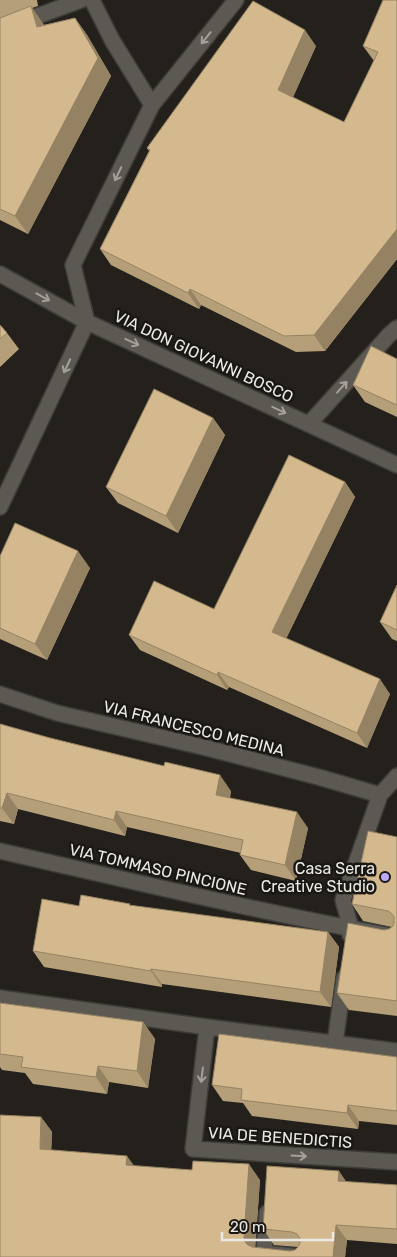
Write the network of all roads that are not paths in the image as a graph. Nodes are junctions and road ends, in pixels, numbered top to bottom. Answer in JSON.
{"nodes":[{"id":1,"x":81,"y":0,"type":"edge"},
{"id":2,"x":92,"y":0,"type":"edge"},
{"id":3,"x":236,"y":0,"type":"edge"},
{"id":4,"x":0,"y":30,"type":"edge"},
{"id":5,"x":152,"y":106,"type":"junction"},
{"id":6,"x":0,"y":274,"type":"edge"},
{"id":7,"x":88,"y":322,"type":"junction"},
{"id":8,"x":397,"y":328,"type":"edge"},
{"id":9,"x":310,"y":424,"type":"junction"},
{"id":10,"x":397,"y":465,"type":"edge"},
{"id":11,"x":0,"y":507,"type":"edge"},
{"id":12,"x":0,"y":694,"type":"edge"},
{"id":13,"x":397,"y":776,"type":"edge"},
{"id":14,"x":380,"y":795,"type":"junction"},
{"id":15,"x":0,"y":851,"type":"edge"},
{"id":16,"x":351,"y":928,"type":"junction"},
{"id":17,"x":397,"y":936,"type":"edge"},
{"id":18,"x":348,"y":948,"type":"edge"},
{"id":19,"x":346,"y":967,"type":"edge"},
{"id":20,"x":0,"y":998,"type":"edge"},
{"id":21,"x":207,"y":1027,"type":"junction"},
{"id":22,"x":336,"y":1043,"type":"junction"},
{"id":23,"x":397,"y":1051,"type":"edge"},
{"id":24,"x":397,"y":1162,"type":"edge"},
{"id":25,"x":268,"y":1204,"type":"edge"},
{"id":26,"x":302,"y":1257,"type":"edge"}],
"edges":[{"from":1,"to":4,"type":"street"},
{"from":2,"to":5,"type":"street"},
{"from":3,"to":5,"type":"street","one_way":true},
{"from":5,"to":7,"type":"street","one_way":true},
{"from":6,"to":7,"type":"street","name":"VIA DON GIOVANNI BOSCO","one_way":true},
{"from":7,"to":9,"type":"street","name":"VIA DON GIOVANNI BOSCO","one_way":true},
{"from":7,"to":11,"type":"street","one_way":true},
{"from":9,"to":8,"type":"street","one_way":true},
{"from":9,"to":10,"type":"street","name":"VIA DON GIOVANNI BOSCO"},
{"from":12,"to":14,"type":"street","name":"VIA FRANCESCO MEDINA"},
{"from":13,"to":14,"type":"street"},
{"from":14,"to":16,"type":"street"},
{"from":15,"to":16,"type":"street","name":"VIA TOMMASO PINCIONE"},
{"from":16,"to":17,"type":"street","name":"VIA TOMMASO PINCIONE"},
{"from":16,"to":18,"type":"street"},
{"from":19,"to":22,"type":"street"},
{"from":20,"to":21,"type":"street"},
{"from":21,"to":22,"type":"street"},
{"from":21,"to":24,"type":"street","name":"VIA DE BENEDICTIS","one_way":true},
{"from":22,"to":23,"type":"street"},
{"from":25,"to":26,"type":"street"}]}
